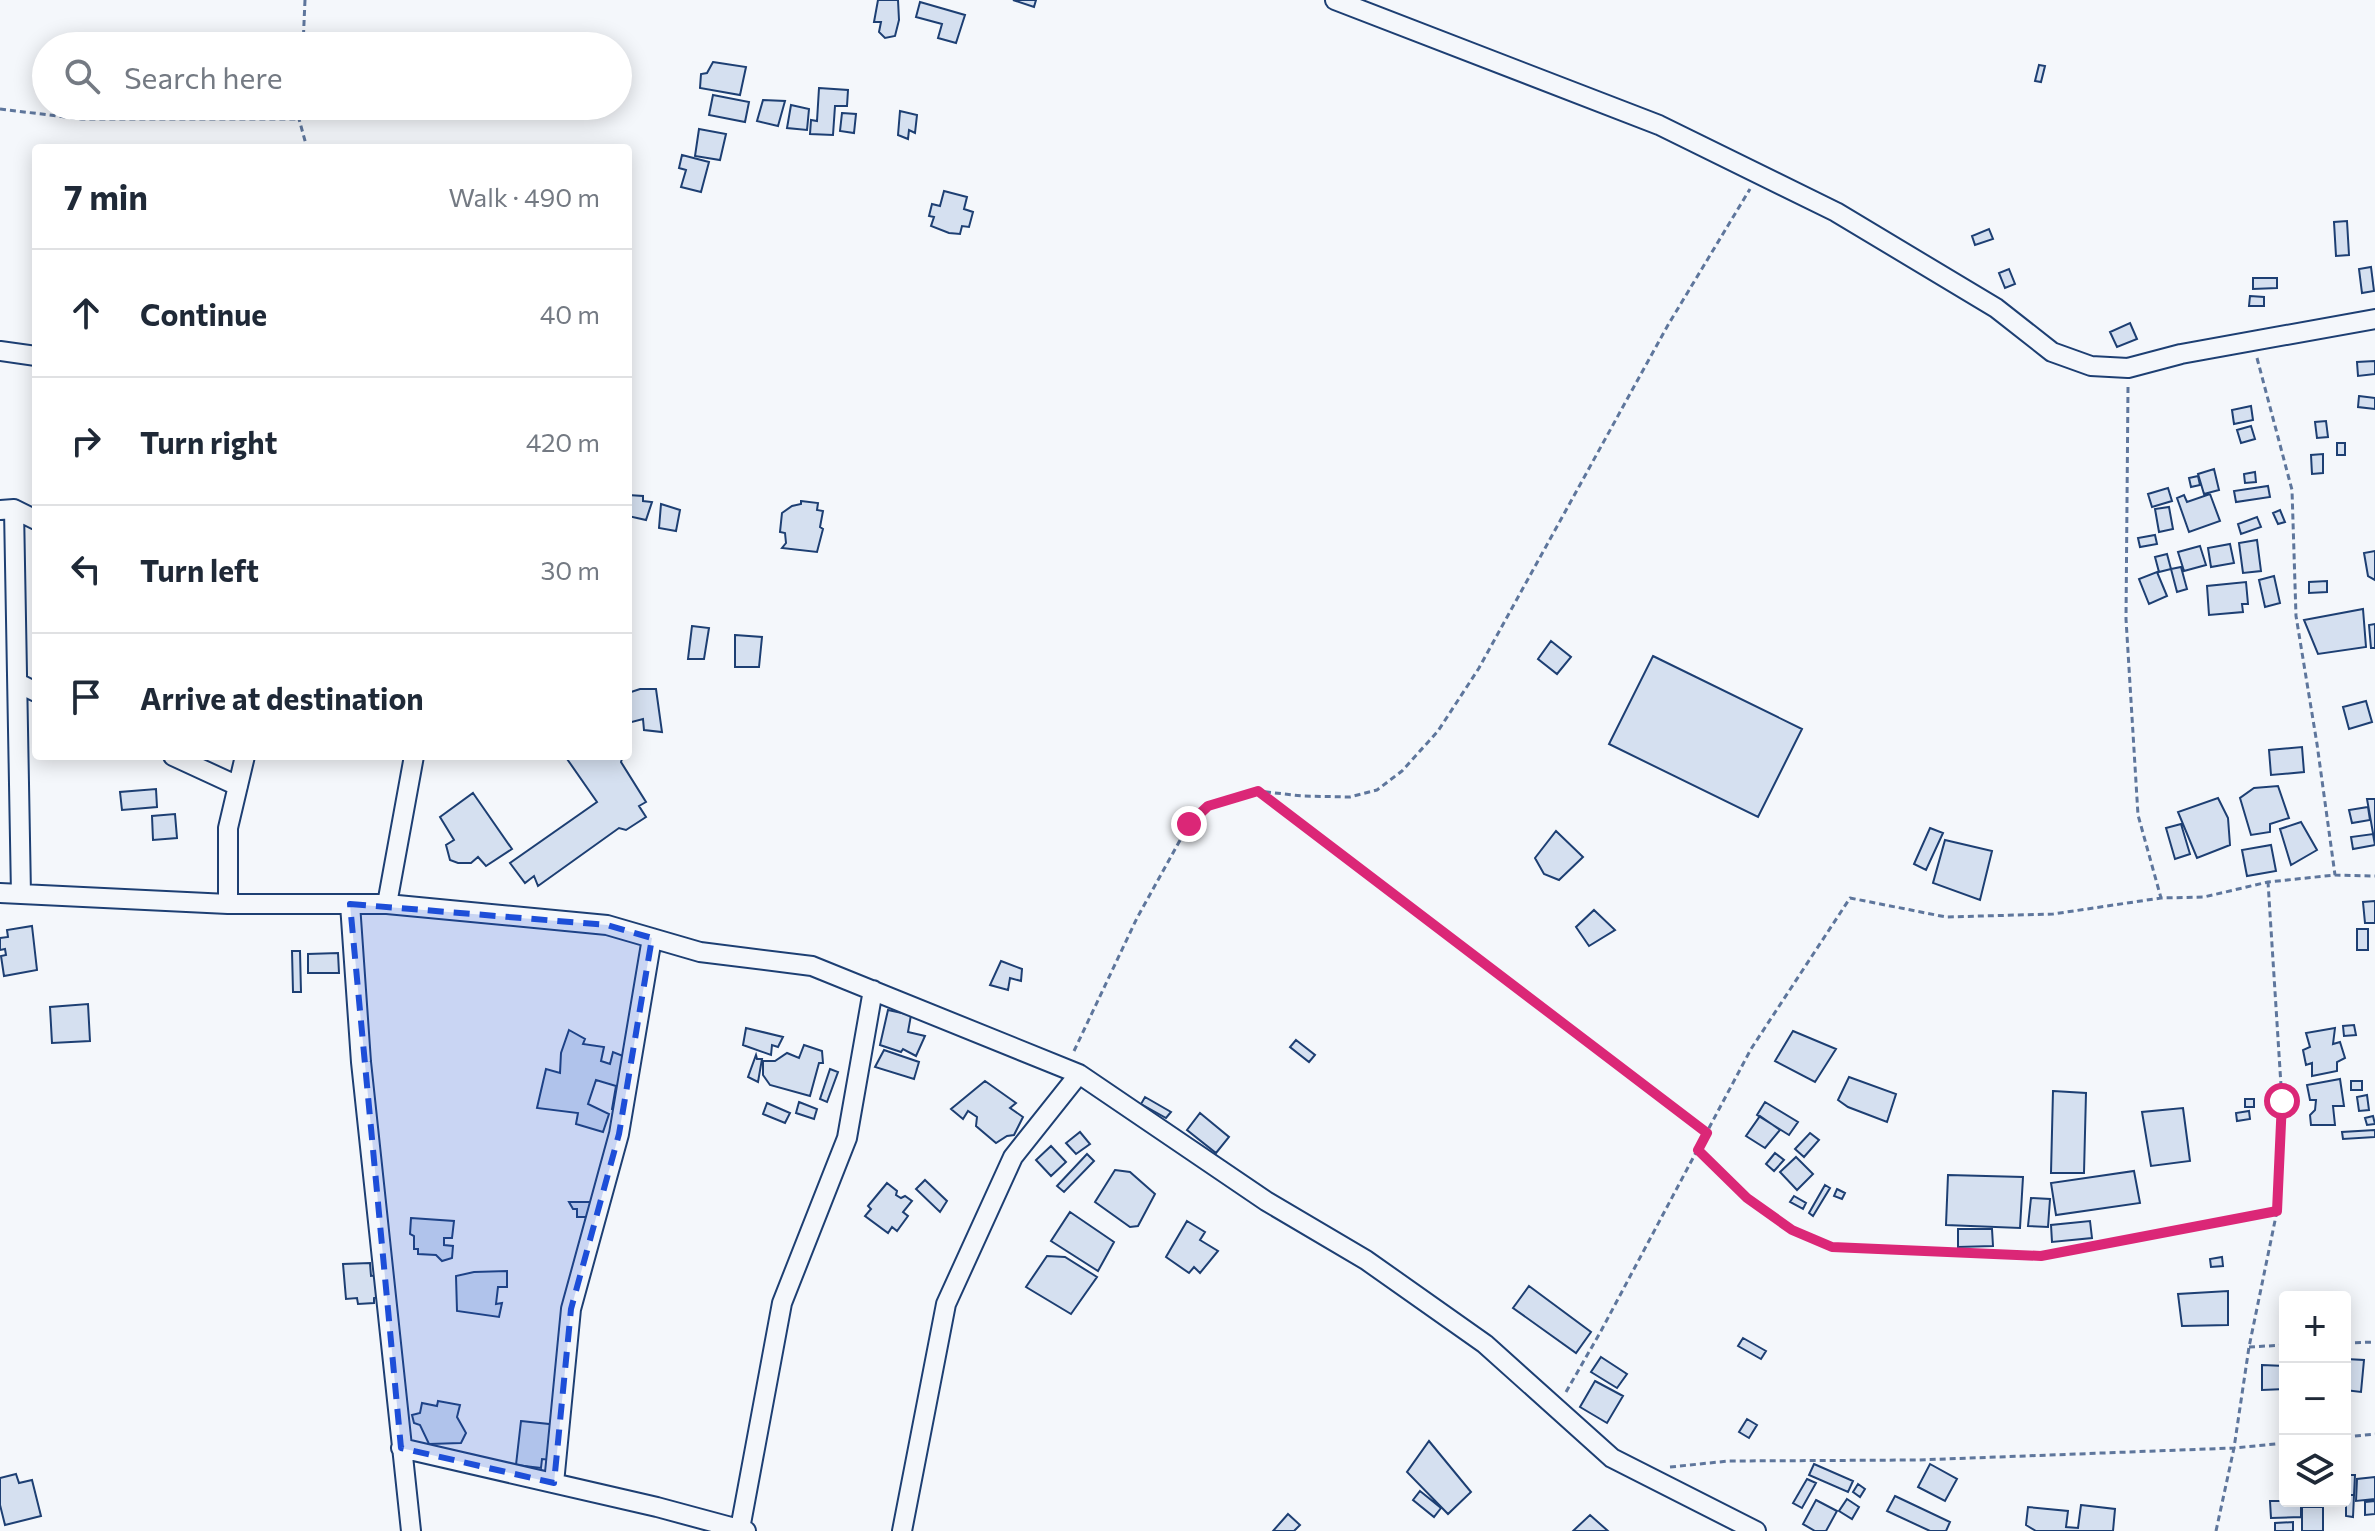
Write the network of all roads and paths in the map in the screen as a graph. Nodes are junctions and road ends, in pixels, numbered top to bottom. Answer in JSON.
{"nodes":[{"id":1,"x":305,"y":0,"type":"edge"},
{"id":2,"x":1335,"y":0,"type":"edge"},
{"id":3,"x":304,"y":32,"type":"edge"},
{"id":4,"x":0,"y":109,"type":"edge"},
{"id":5,"x":32,"y":113,"type":"edge"},
{"id":6,"x":299,"y":120,"type":"edge"},
{"id":7,"x":306,"y":144,"type":"edge"},
{"id":8,"x":1759,"y":174,"type":"junction"},
{"id":9,"x":2375,"y":319,"type":"edge"},
{"id":10,"x":2253,"y":342,"type":"junction"},
{"id":11,"x":0,"y":351,"type":"edge"},
{"id":12,"x":32,"y":355,"type":"edge"},
{"id":13,"x":2128,"y":368,"type":"junction"},
{"id":14,"x":7,"y":510,"type":"edge"},
{"id":15,"x":32,"y":519,"type":"edge"},
{"id":16,"x":18,"y":683,"type":"junction"},
{"id":17,"x":32,"y":690,"type":"edge"},
{"id":18,"x":182,"y":760,"type":"edge"},
{"id":19,"x":244,"y":760,"type":"edge"},
{"id":20,"x":413,"y":760,"type":"edge"},
{"id":21,"x":238,"y":786,"type":"junction"},
{"id":22,"x":1258,"y":791,"type":"junction"},
{"id":23,"x":2335,"y":875,"type":"junction"},
{"id":24,"x":2375,"y":876,"type":"edge"},
{"id":25,"x":2268,"y":882,"type":"junction"},
{"id":26,"x":0,"y":893,"type":"edge"},
{"id":27,"x":21,"y":894,"type":"junction"},
{"id":28,"x":2161,"y":898,"type":"junction"},
{"id":29,"x":228,"y":904,"type":"junction"},
{"id":30,"x":350,"y":904,"type":"junction"},
{"id":31,"x":387,"y":904,"type":"junction"},
{"id":32,"x":652,"y":938,"type":"junction"},
{"id":33,"x":873,"y":990,"type":"junction"},
{"id":34,"x":1072,"y":1072,"type":"junction"},
{"id":35,"x":1707,"y":1133,"type":"junction"},
{"id":36,"x":1698,"y":1150,"type":"junction"},
{"id":37,"x":2277,"y":1211,"type":"junction"},
{"id":38,"x":2375,"y":1342,"type":"edge"},
{"id":39,"x":2351,"y":1343,"type":"edge"},
{"id":40,"x":2279,"y":1345,"type":"edge"},
{"id":41,"x":2249,"y":1347,"type":"junction"},
{"id":42,"x":1556,"y":1409,"type":"junction"},
{"id":43,"x":2375,"y":1434,"type":"edge"},
{"id":44,"x":2351,"y":1436,"type":"edge"},
{"id":45,"x":2279,"y":1444,"type":"edge"},
{"id":46,"x":401,"y":1448,"type":"junction"},
{"id":47,"x":2234,"y":1448,"type":"junction"},
{"id":48,"x":1638,"y":1471,"type":"junction"},
{"id":49,"x":554,"y":1483,"type":"junction"},
{"id":50,"x":743,"y":1530,"type":"edge"},
{"id":51,"x":411,"y":1531,"type":"edge"},
{"id":52,"x":902,"y":1531,"type":"edge"},
{"id":53,"x":1756,"y":1531,"type":"edge"},
{"id":54,"x":2216,"y":1531,"type":"edge"}],
"edges":[{"from":1,"to":3,"type":"path"},
{"from":2,"to":8,"type":"street"},
{"from":4,"to":5,"type":"path"},
{"from":6,"to":7,"type":"path"},
{"from":8,"to":13,"type":"street"},
{"from":8,"to":22,"type":"path"},
{"from":9,"to":10,"type":"street"},
{"from":10,"to":13,"type":"street"},
{"from":10,"to":23,"type":"path"},
{"from":11,"to":12,"type":"street"},
{"from":13,"to":28,"type":"path"},
{"from":14,"to":15,"type":"street"},
{"from":14,"to":16,"type":"street"},
{"from":16,"to":17,"type":"street"},
{"from":16,"to":27,"type":"street"},
{"from":18,"to":21,"type":"street"},
{"from":19,"to":21,"type":"street"},
{"from":20,"to":31,"type":"street"},
{"from":21,"to":29,"type":"street"},
{"from":22,"to":34,"type":"path"},
{"from":22,"to":35,"type":"path"},
{"from":23,"to":24,"type":"path"},
{"from":23,"to":25,"type":"path"},
{"from":25,"to":28,"type":"path"},
{"from":25,"to":37,"type":"path"},
{"from":26,"to":27,"type":"street"},
{"from":27,"to":29,"type":"street"},
{"from":28,"to":35,"type":"path"},
{"from":29,"to":30,"type":"street"},
{"from":30,"to":31,"type":"street"},
{"from":30,"to":46,"type":"street"},
{"from":31,"to":32,"type":"street"},
{"from":32,"to":33,"type":"street"},
{"from":32,"to":49,"type":"street"},
{"from":33,"to":34,"type":"street"},
{"from":33,"to":50,"type":"street"},
{"from":34,"to":42,"type":"street"},
{"from":34,"to":52,"type":"street"},
{"from":35,"to":36,"type":"path"},
{"from":36,"to":37,"type":"path"},
{"from":36,"to":42,"type":"path"},
{"from":37,"to":41,"type":"path"},
{"from":38,"to":39,"type":"path"},
{"from":40,"to":41,"type":"path"},
{"from":41,"to":47,"type":"path"},
{"from":42,"to":48,"type":"street"},
{"from":43,"to":44,"type":"path"},
{"from":45,"to":47,"type":"path"},
{"from":46,"to":49,"type":"street"},
{"from":46,"to":51,"type":"street"},
{"from":47,"to":48,"type":"path"},
{"from":47,"to":54,"type":"path"},
{"from":48,"to":53,"type":"street"},
{"from":49,"to":50,"type":"street"}]}
